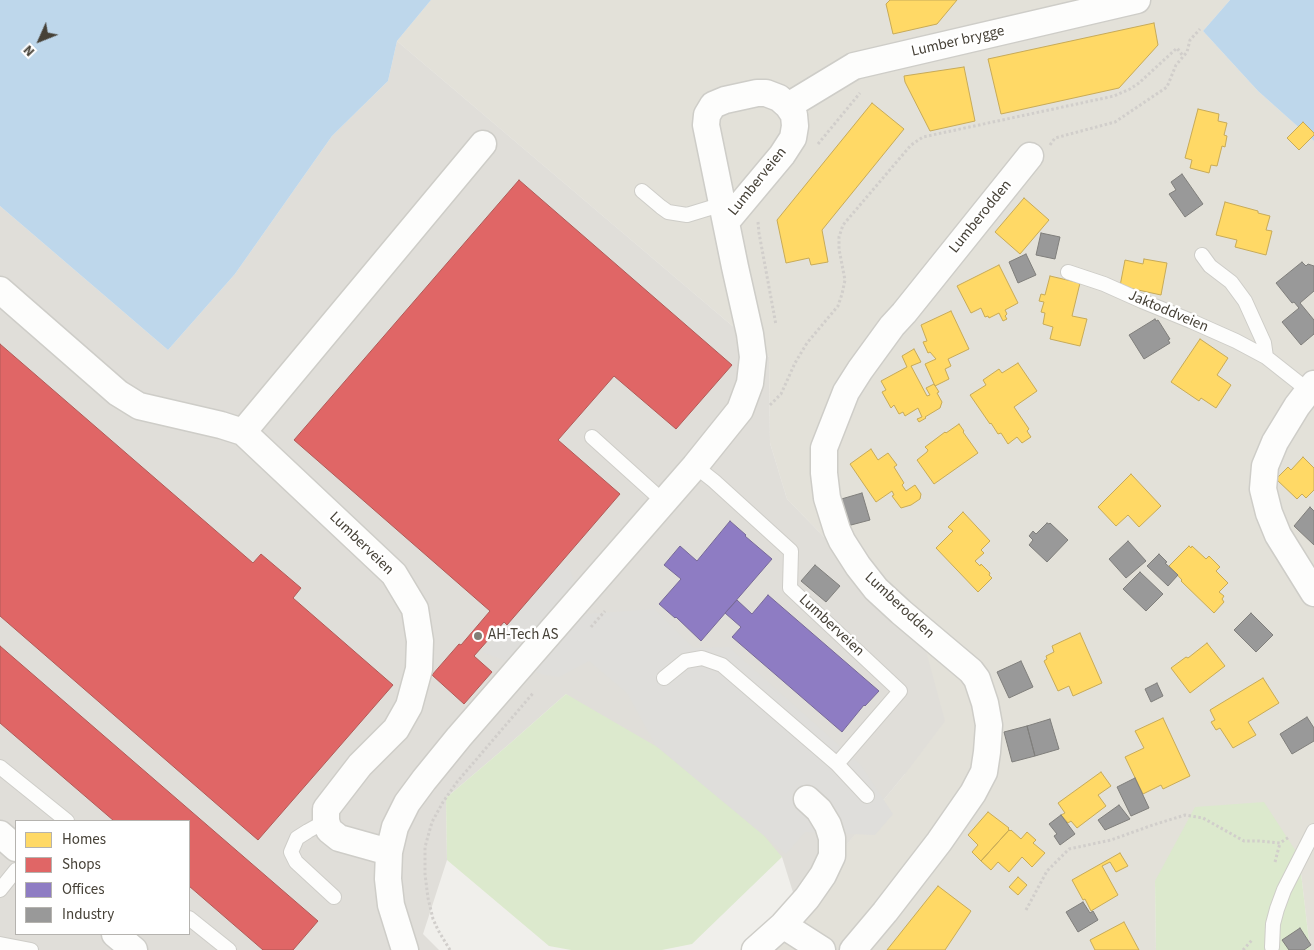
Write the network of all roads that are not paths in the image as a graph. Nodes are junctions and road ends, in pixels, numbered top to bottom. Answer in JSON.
{"nodes":[{"id":1,"x":1137,"y":0,"type":"edge"},
{"id":2,"x":788,"y":106,"type":"junction"},
{"id":3,"x":483,"y":144,"type":"dead end"},
{"id":4,"x":1030,"y":156,"type":"road end"},
{"id":5,"x":642,"y":191,"type":"dead end"},
{"id":6,"x":724,"y":213,"type":"junction"},
{"id":7,"x":1202,"y":255,"type":"dead end"},
{"id":8,"x":1068,"y":272,"type":"dead end"},
{"id":9,"x":0,"y":290,"type":"edge"},
{"id":10,"x":1266,"y":357,"type":"junction"},
{"id":11,"x":1311,"y":387,"type":"edge"},
{"id":12,"x":243,"y":432,"type":"junction"},
{"id":13,"x":592,"y":437,"type":"dead end"},
{"id":14,"x":695,"y":466,"type":"junction"},
{"id":15,"x":664,"y":502,"type":"junction"},
{"id":16,"x":1314,"y":593,"type":"edge"},
{"id":17,"x":664,"y":678,"type":"dead end"},
{"id":18,"x":837,"y":764,"type":"junction"},
{"id":19,"x":0,"y":767,"type":"edge"},
{"id":20,"x":867,"y":796,"type":"dead end"},
{"id":21,"x":807,"y":799,"type":"dead end"},
{"id":22,"x":66,"y":820,"type":"edge"},
{"id":23,"x":326,"y":821,"type":"junction"},
{"id":24,"x":1314,"y":831,"type":"edge"},
{"id":25,"x":0,"y":834,"type":"edge"},
{"id":26,"x":15,"y":847,"type":"edge"},
{"id":27,"x":389,"y":852,"type":"junction"},
{"id":28,"x":15,"y":871,"type":"edge"},
{"id":29,"x":0,"y":890,"type":"edge"},
{"id":30,"x":334,"y":897,"type":"dead end"},
{"id":31,"x":190,"y":919,"type":"edge"},
{"id":32,"x":783,"y":925,"type":"junction"},
{"id":33,"x":116,"y":935,"type":"edge"},
{"id":34,"x":0,"y":944,"type":"edge"},
{"id":35,"x":398,"y":947,"type":"edge"},
{"id":36,"x":1272,"y":947,"type":"dead end"},
{"id":37,"x":31,"y":950,"type":"edge"},
{"id":38,"x":134,"y":950,"type":"edge"},
{"id":39,"x":228,"y":950,"type":"edge"},
{"id":40,"x":755,"y":950,"type":"edge"},
{"id":41,"x":822,"y":950,"type":"edge"},
{"id":42,"x":853,"y":950,"type":"edge"}],
"edges":[{"from":1,"to":2,"type":"street","name":"Lumber brygge"},
{"from":2,"to":6,"type":"street","name":"Lumberveien"},
{"from":2,"to":6,"type":"street","name":"Lumberveien"},
{"from":3,"to":12,"type":"street"},
{"from":4,"to":42,"type":"street","name":"Lumberodden"},
{"from":5,"to":6,"type":"lane"},
{"from":6,"to":14,"type":"street","name":"Lumberveien"},
{"from":7,"to":10,"type":"lane"},
{"from":8,"to":10,"type":"lane","name":"Jaktoddveien"},
{"from":9,"to":12,"type":"street"},
{"from":10,"to":11,"type":"lane","name":"Jaktoddveien"},
{"from":11,"to":16,"type":"street","name":"Jaktoddveien"},
{"from":12,"to":23,"type":"street","name":"Lumberveien"},
{"from":13,"to":15,"type":"lane"},
{"from":14,"to":15,"type":"street","name":"Lumberveien"},
{"from":14,"to":18,"type":"lane","name":"Lumberveien"},
{"from":15,"to":27,"type":"street","name":"Lumberveien"},
{"from":17,"to":18,"type":"lane"},
{"from":18,"to":20,"type":"lane"},
{"from":19,"to":22,"type":"lane"},
{"from":21,"to":32,"type":"street"},
{"from":23,"to":27,"type":"street"},
{"from":23,"to":30,"type":"lane"},
{"from":24,"to":36,"type":"lane"},
{"from":25,"to":26,"type":"street"},
{"from":27,"to":35,"type":"street","name":"Lumberveien"},
{"from":28,"to":29,"type":"lane"},
{"from":31,"to":39,"type":"lane"},
{"from":32,"to":40,"type":"street"},
{"from":32,"to":41,"type":"street"},
{"from":33,"to":38,"type":"street"},
{"from":34,"to":37,"type":"lane"}]}
